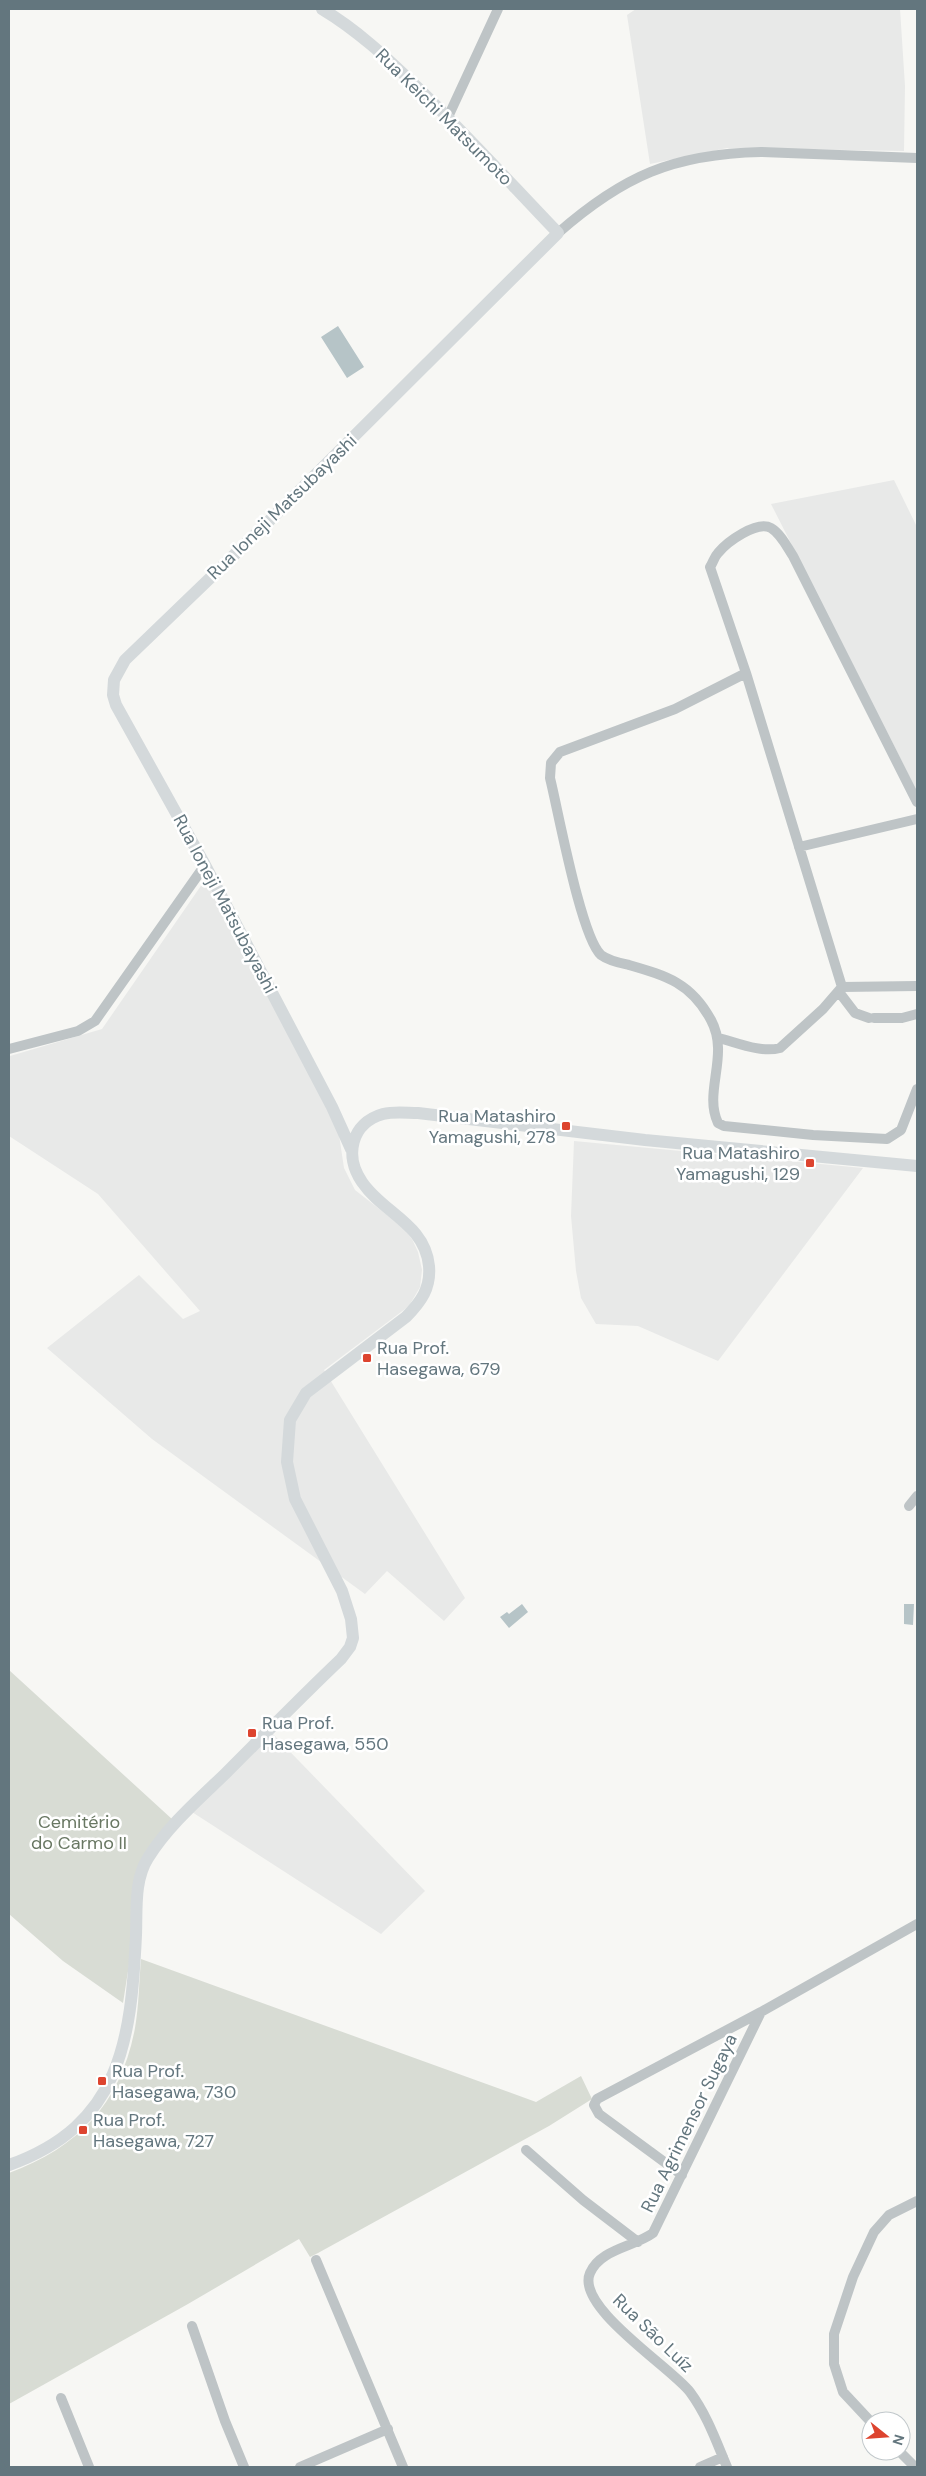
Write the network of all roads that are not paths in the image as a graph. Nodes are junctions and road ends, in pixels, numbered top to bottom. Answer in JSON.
{"nodes":[{"id":1,"x":322,"y":9,"type":"edge"},
{"id":2,"x":498,"y":9,"type":"edge"},
{"id":3,"x":448,"y":117,"type":"junction"},
{"id":4,"x":917,"y":158,"type":"edge"},
{"id":5,"x":558,"y":233,"type":"junction"},
{"id":6,"x":746,"y":673,"type":"junction"},
{"id":7,"x":917,"y":802,"type":"edge"},
{"id":8,"x":917,"y":819,"type":"edge"},
{"id":9,"x":799,"y":847,"type":"junction"},
{"id":10,"x":206,"y":865,"type":"junction"},
{"id":11,"x":917,"y":986,"type":"edge"},
{"id":12,"x":841,"y":990,"type":"junction"},
{"id":13,"x":917,"y":1014,"type":"edge"},
{"id":14,"x":719,"y":1038,"type":"junction"},
{"id":15,"x":9,"y":1049,"type":"edge"},
{"id":16,"x":917,"y":1089,"type":"edge"},
{"id":17,"x":351,"y":1149,"type":"junction"},
{"id":18,"x":917,"y":1166,"type":"edge"},
{"id":19,"x":917,"y":1496,"type":"edge"},
{"id":20,"x":909,"y":1506,"type":"dead end"},
{"id":21,"x":917,"y":1924,"type":"edge"},
{"id":22,"x":761,"y":2012,"type":"junction"},
{"id":23,"x":526,"y":2150,"type":"dead end"},
{"id":24,"x":9,"y":2165,"type":"edge"},
{"id":25,"x":682,"y":2175,"type":"junction"},
{"id":26,"x":917,"y":2201,"type":"edge"},
{"id":27,"x":638,"y":2242,"type":"junction"},
{"id":28,"x":316,"y":2260,"type":"dead end"},
{"id":29,"x":192,"y":2326,"type":"dead end"},
{"id":30,"x":61,"y":2398,"type":"dead end"},
{"id":31,"x":861,"y":2411,"type":"edge"},
{"id":32,"x":388,"y":2428,"type":"junction"},
{"id":33,"x":723,"y":2457,"type":"junction"},
{"id":34,"x":89,"y":2467,"type":"edge"},
{"id":35,"x":244,"y":2467,"type":"edge"},
{"id":36,"x":300,"y":2467,"type":"edge"},
{"id":37,"x":404,"y":2467,"type":"edge"},
{"id":38,"x":700,"y":2467,"type":"edge"},
{"id":39,"x":727,"y":2467,"type":"edge"}],
"edges":[{"from":1,"to":3,"type":"main road","name":"Rua Keichi Matsumoto"},
{"from":2,"to":3,"type":"street"},
{"from":3,"to":5,"type":"main road","name":"Rua Keichi Matsumoto"},
{"from":4,"to":5,"type":"street","name":"Rua Ioneji Matsubayashi"},
{"from":5,"to":10,"type":"main road","name":"Rua Ioneji Matsubayashi"},
{"from":6,"to":7,"type":"street"},
{"from":6,"to":9,"type":"street"},
{"from":6,"to":14,"type":"street"},
{"from":8,"to":9,"type":"street"},
{"from":9,"to":12,"type":"street"},
{"from":10,"to":15,"type":"street"},
{"from":10,"to":17,"type":"main road","name":"Rua Ioneji Matsubayashi"},
{"from":11,"to":12,"type":"street"},
{"from":12,"to":13,"type":"street"},
{"from":12,"to":14,"type":"street"},
{"from":14,"to":16,"type":"street"},
{"from":17,"to":18,"type":"main road"},
{"from":17,"to":24,"type":"main road","name":"Rua Ioneji Matsubayashi"},
{"from":19,"to":20,"type":"street"},
{"from":21,"to":22,"type":"street","name":"Rua Agrimensor Sugaya"},
{"from":22,"to":25,"type":"street","name":"Rua Agrimensor Sugaya"},
{"from":22,"to":25,"type":"street","name":"Rua Agrimensor Sugaya"},
{"from":23,"to":27,"type":"street"},
{"from":25,"to":27,"type":"street","name":"Rua Agrimensor Sugaya"},
{"from":26,"to":31,"type":"street"},
{"from":27,"to":33,"type":"street","name":"Rua São Luíz"},
{"from":28,"to":32,"type":"street"},
{"from":29,"to":35,"type":"street"},
{"from":30,"to":34,"type":"street"},
{"from":32,"to":36,"type":"street"},
{"from":32,"to":37,"type":"street"},
{"from":33,"to":38,"type":"street"},
{"from":33,"to":39,"type":"street","name":"Rua São Luíz"}]}
